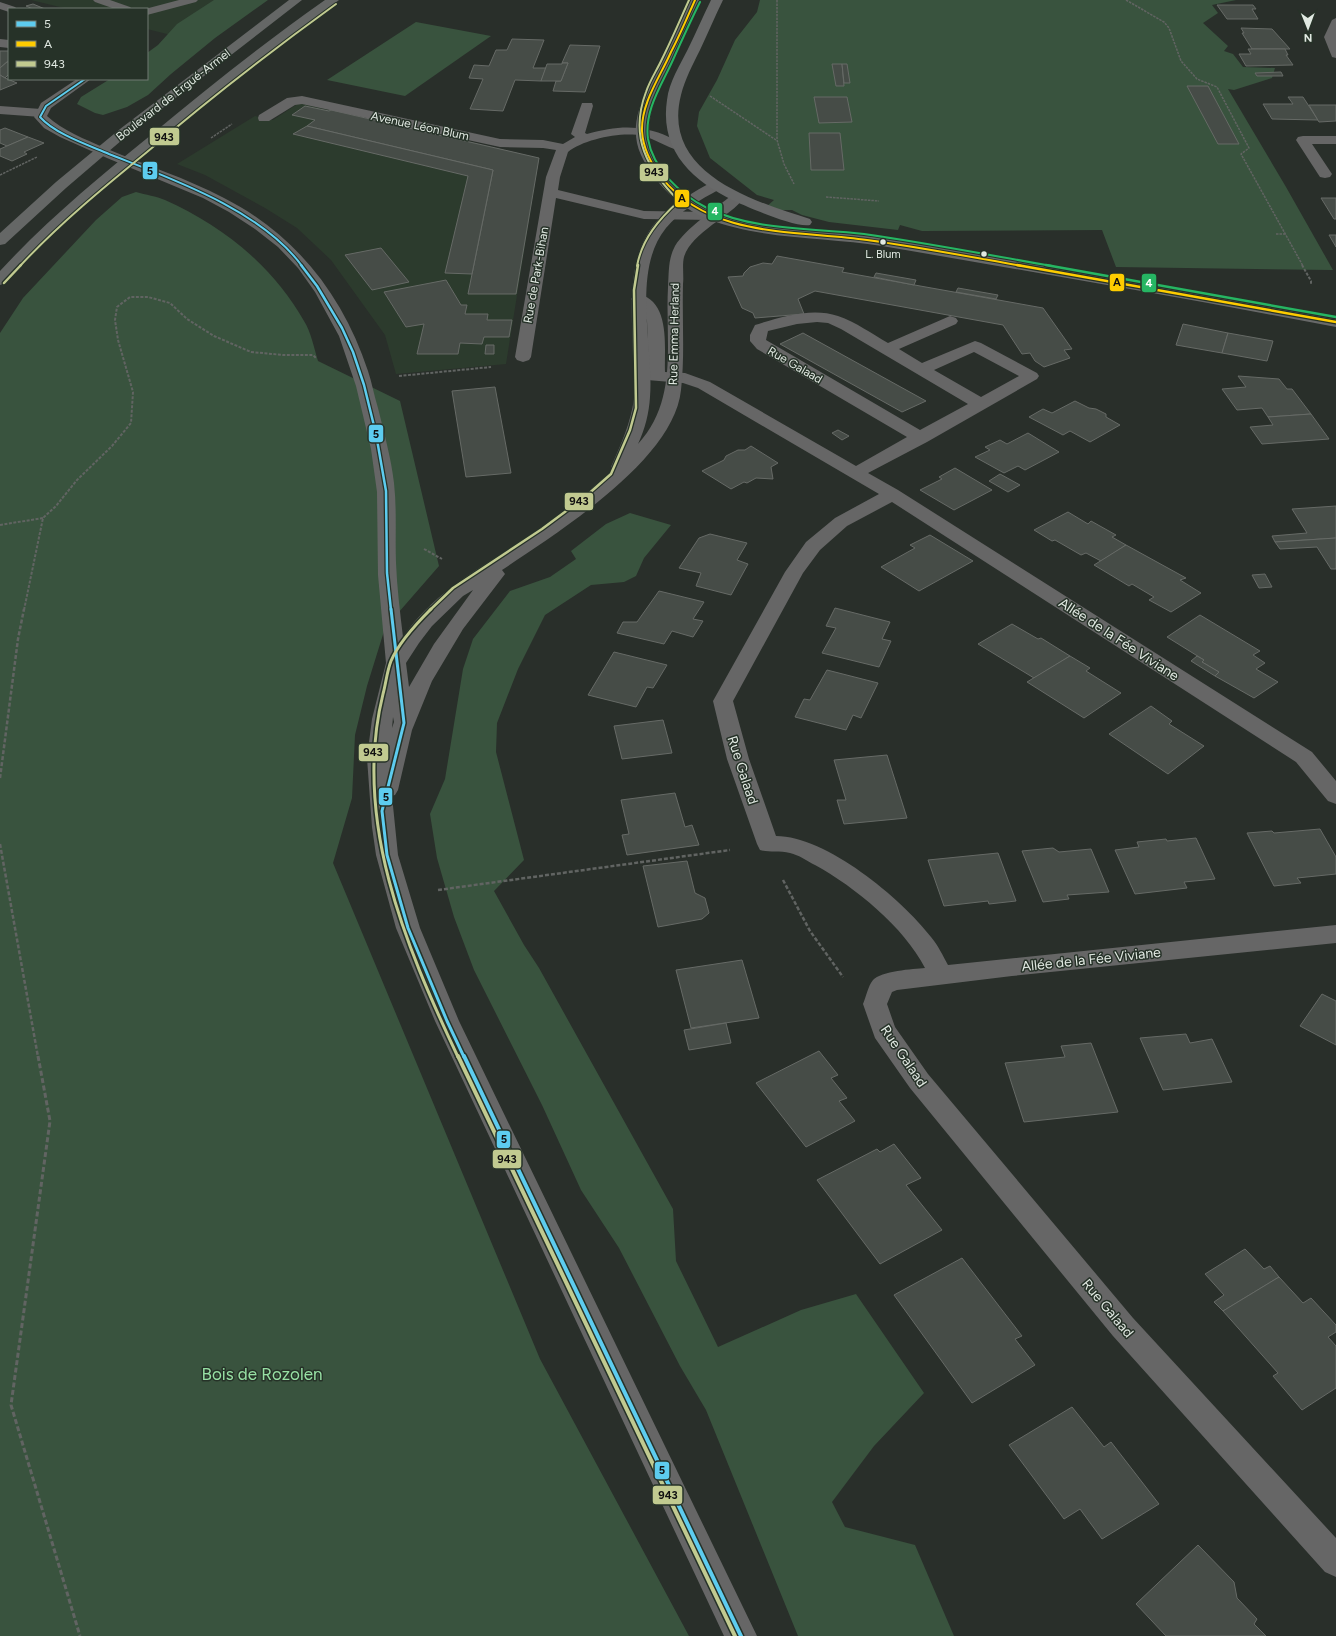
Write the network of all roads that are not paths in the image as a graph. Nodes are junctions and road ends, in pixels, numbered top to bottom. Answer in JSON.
{"nodes":[{"id":1,"x":99,"y":0,"type":"edge"},
{"id":2,"x":192,"y":0,"type":"edge"},
{"id":3,"x":296,"y":0,"type":"edge"},
{"id":4,"x":333,"y":0,"type":"edge"},
{"id":5,"x":695,"y":0,"type":"edge"},
{"id":6,"x":717,"y":0,"type":"edge"},
{"id":7,"x":123,"y":8,"type":"edge"},
{"id":8,"x":148,"y":12,"type":"edge"},
{"id":9,"x":1336,"y":22,"type":"edge"},
{"id":10,"x":1336,"y":54,"type":"edge"},
{"id":11,"x":83,"y":80,"type":"edge"},
{"id":12,"x":587,"y":106,"type":"dead end"},
{"id":13,"x":0,"y":110,"type":"edge"},
{"id":14,"x":41,"y":113,"type":"junction"},
{"id":15,"x":264,"y":118,"type":"dead end"},
{"id":16,"x":643,"y":132,"type":"junction"},
{"id":17,"x":585,"y":138,"type":"junction"},
{"id":18,"x":1336,"y":140,"type":"edge"},
{"id":19,"x":678,"y":146,"type":"junction"},
{"id":20,"x":565,"y":148,"type":"junction"},
{"id":21,"x":1325,"y":174,"type":"dead end"},
{"id":22,"x":715,"y":186,"type":"junction"},
{"id":23,"x":551,"y":193,"type":"junction"},
{"id":24,"x":737,"y":198,"type":"junction"},
{"id":25,"x":687,"y":201,"type":"junction"},
{"id":26,"x":670,"y":215,"type":"junction"},
{"id":27,"x":712,"y":216,"type":"junction"},
{"id":28,"x":849,"y":237,"type":"junction"},
{"id":29,"x":0,"y":242,"type":"edge"},
{"id":30,"x":0,"y":280,"type":"edge"},
{"id":31,"x":950,"y":321,"type":"dead end"},
{"id":32,"x":1336,"y":322,"type":"edge"},
{"id":33,"x":887,"y":349,"type":"junction"},
{"id":34,"x":523,"y":357,"type":"dead end"},
{"id":35,"x":922,"y":369,"type":"junction"},
{"id":36,"x":657,"y":376,"type":"junction"},
{"id":37,"x":981,"y":404,"type":"junction"},
{"id":38,"x":920,"y":438,"type":"junction"},
{"id":39,"x":855,"y":473,"type":"junction"},
{"id":40,"x":615,"y":477,"type":"junction"},
{"id":41,"x":892,"y":494,"type":"junction"},
{"id":42,"x":514,"y":553,"type":"junction"},
{"id":43,"x":396,"y":663,"type":"junction"},
{"id":44,"x":404,"y":723,"type":"junction"},
{"id":45,"x":1336,"y":796,"type":"edge"},
{"id":46,"x":382,"y":811,"type":"junction"},
{"id":47,"x":1336,"y":934,"type":"edge"},
{"id":48,"x":941,"y":975,"type":"junction"},
{"id":49,"x":1336,"y":1561,"type":"edge"},
{"id":50,"x":742,"y":1636,"type":"edge"}],
"edges":[{"from":1,"to":7,"type":"street"},
{"from":2,"to":8,"type":"street"},
{"from":3,"to":29,"type":"main road","name":"Boulevard de Ergué-Armel"},
{"from":4,"to":30,"type":"main road"},
{"from":5,"to":16,"type":"main road"},
{"from":6,"to":19,"type":"main road"},
{"from":9,"to":10,"type":"street"},
{"from":11,"to":14,"type":"street"},
{"from":12,"to":17,"type":"street"},
{"from":13,"to":14,"type":"street"},
{"from":14,"to":43,"type":"street"},
{"from":15,"to":20,"type":"street","name":"Avenue Léon Blum"},
{"from":16,"to":17,"type":"street"},
{"from":16,"to":19,"type":"street"},
{"from":16,"to":25,"type":"main road"},
{"from":17,"to":20,"type":"street"},
{"from":18,"to":21,"type":"street"},
{"from":19,"to":22,"type":"main road"},
{"from":20,"to":23,"type":"street"},
{"from":22,"to":24,"type":"main road"},
{"from":22,"to":25,"type":"street"},
{"from":23,"to":26,"type":"street"},
{"from":23,"to":34,"type":"street","name":"Rue de Park-Bihan"},
{"from":24,"to":27,"type":"street","name":"Rue Emma Herland"},
{"from":24,"to":28,"type":"main road"},
{"from":25,"to":26,"type":"street"},
{"from":25,"to":27,"type":"main road"},
{"from":26,"to":27,"type":"street"},
{"from":26,"to":36,"type":"street"},
{"from":27,"to":28,"type":"main road"},
{"from":27,"to":36,"type":"street","name":"Rue Emma Herland"},
{"from":28,"to":32,"type":"main road"},
{"from":31,"to":33,"type":"street"},
{"from":33,"to":35,"type":"street","name":"Rue Galaad"},
{"from":33,"to":38,"type":"street","name":"Rue Galaad"},
{"from":35,"to":37,"type":"street","name":"Rue Galaad"},
{"from":35,"to":37,"type":"street"},
{"from":36,"to":39,"type":"street"},
{"from":36,"to":40,"type":"street","name":"Rue Emma Herland"},
{"from":36,"to":40,"type":"street","name":"Rue Emma Herland"},
{"from":37,"to":38,"type":"street"},
{"from":38,"to":39,"type":"street"},
{"from":39,"to":41,"type":"street"},
{"from":40,"to":42,"type":"street","name":"Rue Emma Herland"},
{"from":41,"to":45,"type":"street","name":"Allée de la Fée Viviane"},
{"from":41,"to":48,"type":"street","name":"Rue Galaad"},
{"from":42,"to":43,"type":"street","name":"Rue Emma Herland"},
{"from":42,"to":44,"type":"street","name":"Rue Emma Herland"},
{"from":43,"to":44,"type":"street"},
{"from":43,"to":46,"type":"street"},
{"from":44,"to":46,"type":"street","name":"Rue Emma Herland"},
{"from":46,"to":50,"type":"street"},
{"from":47,"to":48,"type":"street","name":"Allée de la Fée Viviane"},
{"from":48,"to":49,"type":"street","name":"Rue Galaad"}]}
